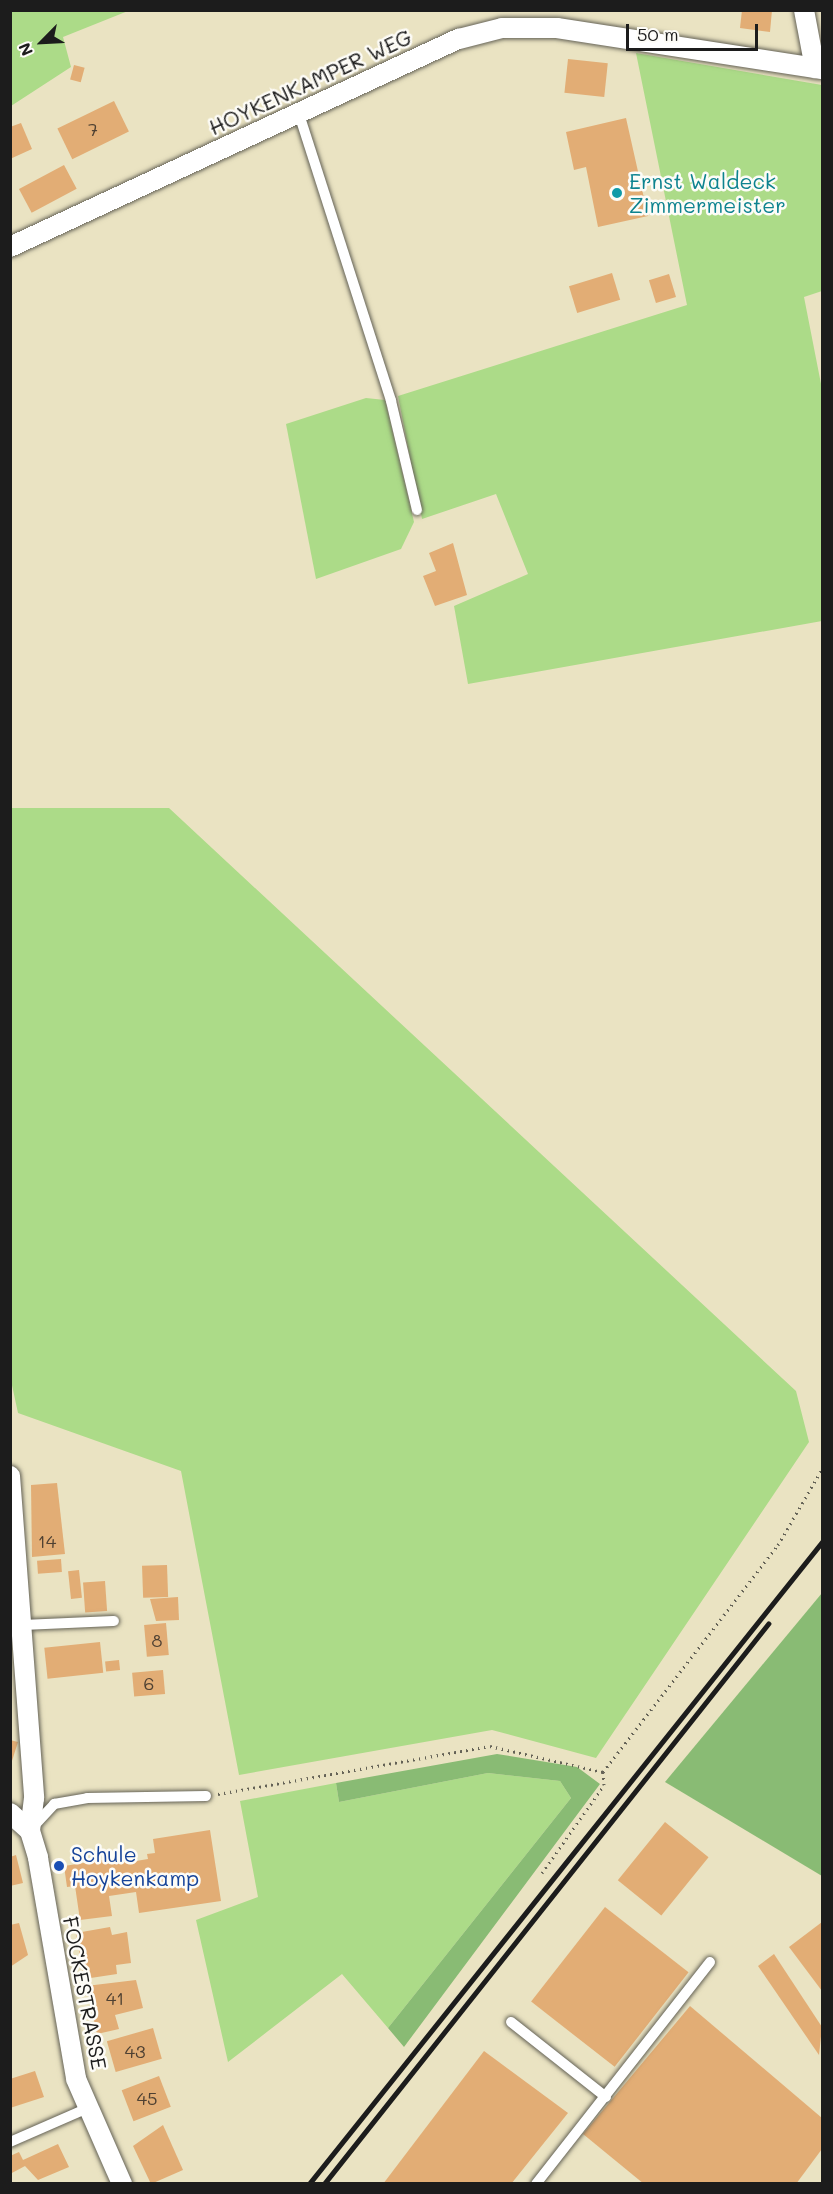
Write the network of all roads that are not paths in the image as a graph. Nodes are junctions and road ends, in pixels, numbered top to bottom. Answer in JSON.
{"nodes":[{"id":1,"x":804,"y":10,"type":"edge"},
{"id":2,"x":819,"y":68,"type":"edge"},
{"id":3,"x":299,"y":114,"type":"junction"},
{"id":4,"x":10,"y":247,"type":"edge"},
{"id":5,"x":417,"y":510,"type":"dead end"},
{"id":6,"x":10,"y":1476,"type":"edge"},
{"id":7,"x":114,"y":1621,"type":"dead end"},
{"id":8,"x":22,"y":1625,"type":"junction"},
{"id":9,"x":206,"y":1796,"type":"road end"},
{"id":10,"x":10,"y":1813,"type":"edge"},
{"id":11,"x":30,"y":1831,"type":"junction"},
{"id":12,"x":710,"y":1962,"type":"dead end"},
{"id":13,"x":512,"y":2022,"type":"dead end"},
{"id":14,"x":606,"y":2097,"type":"junction"},
{"id":15,"x":88,"y":2108,"type":"junction"},
{"id":16,"x":10,"y":2142,"type":"edge"},
{"id":17,"x":122,"y":2184,"type":"edge"},
{"id":18,"x":536,"y":2184,"type":"edge"}],
"edges":[{"from":1,"to":2,"type":"street"},
{"from":2,"to":3,"type":"street","name":"HOYKENKAMPER WEG"},
{"from":3,"to":4,"type":"street","name":"HOYKENKAMPER WEG"},
{"from":3,"to":5,"type":"lane"},
{"from":6,"to":8,"type":"street","name":"FOCKESTRASSE"},
{"from":7,"to":8,"type":"lane"},
{"from":8,"to":11,"type":"street","name":"FOCKESTRASSE"},
{"from":9,"to":11,"type":"lane"},
{"from":10,"to":11,"type":"street"},
{"from":11,"to":15,"type":"street","name":"FOCKESTRASSE"},
{"from":12,"to":14,"type":"lane"},
{"from":13,"to":14,"type":"lane"},
{"from":14,"to":18,"type":"lane"},
{"from":15,"to":16,"type":"lane"},
{"from":15,"to":17,"type":"street","name":"FOCKESTRASSE"}]}
